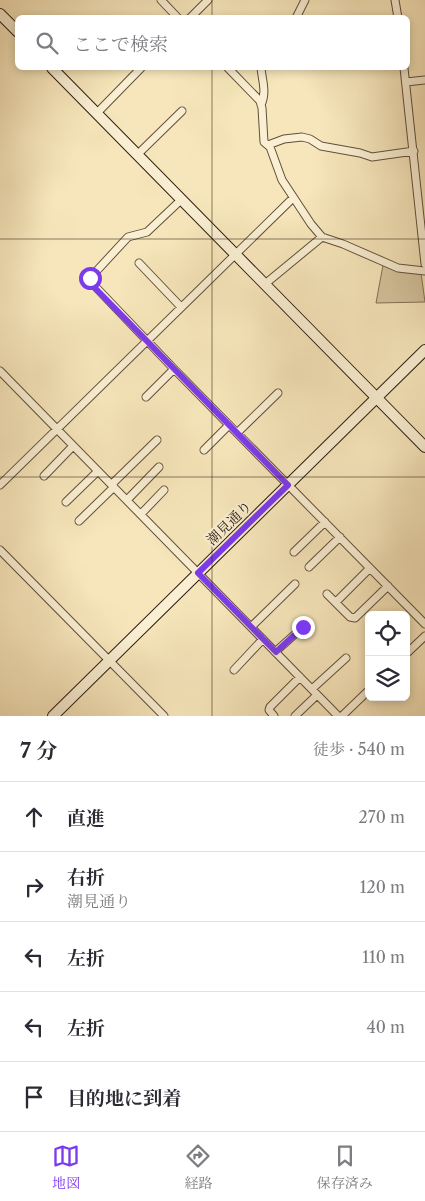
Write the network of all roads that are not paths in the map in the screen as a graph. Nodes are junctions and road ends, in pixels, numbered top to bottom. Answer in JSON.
{"nodes":[{"id":1,"x":161,"y":0,"type":"edge"},
{"id":2,"x":208,"y":0,"type":"edge"},
{"id":3,"x":306,"y":0,"type":"edge"},
{"id":4,"x":395,"y":0,"type":"edge"},
{"id":5,"x":0,"y":14,"type":"edge"},
{"id":6,"x":175,"y":15,"type":"edge"},
{"id":7,"x":193,"y":15,"type":"edge"},
{"id":8,"x":298,"y":15,"type":"edge"},
{"id":9,"x":398,"y":15,"type":"edge"},
{"id":10,"x":15,"y":29,"type":"edge"},
{"id":11,"x":54,"y":70,"type":"edge"},
{"id":12,"x":139,"y":70,"type":"edge"},
{"id":13,"x":230,"y":70,"type":"edge"},
{"id":14,"x":261,"y":70,"type":"edge"},
{"id":15,"x":404,"y":70,"type":"edge"},
{"id":16,"x":425,"y":80,"type":"edge"},
{"id":17,"x":406,"y":82,"type":"junction"},
{"id":18,"x":261,"y":104,"type":"junction"},
{"id":19,"x":182,"y":111,"type":"dead end"},
{"id":20,"x":97,"y":112,"type":"junction"},
{"id":21,"x":268,"y":145,"type":"junction"},
{"id":22,"x":414,"y":151,"type":"junction"},
{"id":23,"x":138,"y":154,"type":"junction"},
{"id":24,"x":293,"y":198,"type":"junction"},
{"id":25,"x":182,"y":199,"type":"junction"},
{"id":26,"x":322,"y":238,"type":"junction"},
{"id":27,"x":236,"y":254,"type":"junction"},
{"id":28,"x":139,"y":263,"type":"dead end"},
{"id":29,"x":425,"y":264,"type":"edge"},
{"id":30,"x":425,"y":271,"type":"edge"},
{"id":31,"x":265,"y":284,"type":"junction"},
{"id":32,"x":181,"y":307,"type":"junction"},
{"id":33,"x":146,"y":341,"type":"junction"},
{"id":34,"x":425,"y":350,"type":"edge"},
{"id":35,"x":174,"y":369,"type":"junction"},
{"id":36,"x":0,"y":371,"type":"edge"},
{"id":37,"x":278,"y":393,"type":"dead end"},
{"id":38,"x":146,"y":397,"type":"dead end"},
{"id":39,"x":377,"y":398,"type":"junction"},
{"id":40,"x":229,"y":425,"type":"junction"},
{"id":41,"x":56,"y":430,"type":"junction"},
{"id":42,"x":237,"y":434,"type":"junction"},
{"id":43,"x":157,"y":440,"type":"dead end"},
{"id":44,"x":73,"y":446,"type":"junction"},
{"id":45,"x":425,"y":446,"type":"edge"},
{"id":46,"x":204,"y":450,"type":"dead end"},
{"id":47,"x":159,"y":467,"type":"dead end"},
{"id":48,"x":98,"y":471,"type":"junction"},
{"id":49,"x":44,"y":476,"type":"dead end"},
{"id":50,"x":0,"y":485,"type":"edge"},
{"id":51,"x":288,"y":485,"type":"junction"},
{"id":52,"x":113,"y":486,"type":"junction"},
{"id":53,"x":164,"y":490,"type":"dead end"},
{"id":54,"x":127,"y":500,"type":"junction"},
{"id":55,"x":66,"y":502,"type":"dead end"},
{"id":56,"x":140,"y":514,"type":"junction"},
{"id":57,"x":79,"y":521,"type":"dead end"},
{"id":58,"x":325,"y":522,"type":"junction"},
{"id":59,"x":340,"y":537,"type":"junction"},
{"id":60,"x":0,"y":550,"type":"edge"},
{"id":61,"x":294,"y":552,"type":"dead end"},
{"id":62,"x":310,"y":566,"type":"dead end"},
{"id":63,"x":370,"y":568,"type":"junction"},
{"id":64,"x":198,"y":573,"type":"junction"},
{"id":65,"x":295,"y":584,"type":"dead end"},
{"id":66,"x":388,"y":586,"type":"junction"},
{"id":67,"x":328,"y":594,"type":"dead end"},
{"id":68,"x":336,"y":602,"type":"junction"},
{"id":69,"x":425,"y":624,"type":"edge"},
{"id":70,"x":251,"y":627,"type":"junction"},
{"id":71,"x":303,"y":627,"type":"dead end"},
{"id":72,"x":425,"y":636,"type":"edge"},
{"id":73,"x":262,"y":639,"type":"junction"},
{"id":74,"x":410,"y":650,"type":"edge"},
{"id":75,"x":276,"y":652,"type":"junction"},
{"id":76,"x":346,"y":658,"type":"dead end"},
{"id":77,"x":109,"y":660,"type":"junction"},
{"id":78,"x":234,"y":670,"type":"dead end"},
{"id":79,"x":300,"y":677,"type":"junction"},
{"id":80,"x":312,"y":689,"type":"junction"},
{"id":81,"x":365,"y":694,"type":"edge"},
{"id":82,"x":317,"y":695,"type":"junction"},
{"id":83,"x":53,"y":716,"type":"edge"},
{"id":84,"x":164,"y":716,"type":"edge"},
{"id":85,"x":274,"y":716,"type":"edge"},
{"id":86,"x":295,"y":716,"type":"edge"},
{"id":87,"x":338,"y":716,"type":"edge"},
{"id":88,"x":342,"y":716,"type":"edge"}],
"edges":[{"from":1,"to":6,"type":"street"},
{"from":2,"to":7,"type":"street"},
{"from":3,"to":8,"type":"street"},
{"from":4,"to":9,"type":"street"},
{"from":5,"to":10,"type":"street"},
{"from":11,"to":20,"type":"street"},
{"from":12,"to":20,"type":"street"},
{"from":13,"to":18,"type":"street"},
{"from":14,"to":18,"type":"street"},
{"from":15,"to":17,"type":"street"},
{"from":16,"to":17,"type":"street"},
{"from":17,"to":22,"type":"street"},
{"from":18,"to":21,"type":"street"},
{"from":19,"to":23,"type":"street"},
{"from":20,"to":23,"type":"street"},
{"from":21,"to":22,"type":"street"},
{"from":21,"to":24,"type":"street"},
{"from":22,"to":29,"type":"street"},
{"from":23,"to":25,"type":"street"},
{"from":24,"to":26,"type":"street"},
{"from":24,"to":27,"type":"street"},
{"from":25,"to":27,"type":"street"},
{"from":25,"to":33,"type":"street"},
{"from":26,"to":30,"type":"street"},
{"from":26,"to":31,"type":"street"},
{"from":27,"to":31,"type":"street"},
{"from":27,"to":32,"type":"street"},
{"from":28,"to":32,"type":"street"},
{"from":31,"to":39,"type":"street"},
{"from":32,"to":33,"type":"street"},
{"from":33,"to":35,"type":"street"},
{"from":33,"to":41,"type":"street"},
{"from":34,"to":39,"type":"street","name":"潮見通り"},
{"from":35,"to":38,"type":"street"},
{"from":35,"to":40,"type":"street"},
{"from":36,"to":41,"type":"street"},
{"from":37,"to":42,"type":"street"},
{"from":39,"to":45,"type":"street"},
{"from":39,"to":51,"type":"street","name":"潮見通り"},
{"from":40,"to":42,"type":"street"},
{"from":40,"to":46,"type":"street"},
{"from":41,"to":44,"type":"street"},
{"from":41,"to":50,"type":"street"},
{"from":42,"to":51,"type":"street"},
{"from":43,"to":52,"type":"street"},
{"from":44,"to":48,"type":"street"},
{"from":44,"to":49,"type":"street"},
{"from":47,"to":54,"type":"street"},
{"from":48,"to":52,"type":"street"},
{"from":48,"to":55,"type":"street"},
{"from":51,"to":58,"type":"street"},
{"from":51,"to":64,"type":"street","name":"潮見通り"},
{"from":52,"to":54,"type":"street"},
{"from":52,"to":57,"type":"street"},
{"from":53,"to":56,"type":"street"},
{"from":54,"to":56,"type":"street"},
{"from":56,"to":64,"type":"street"},
{"from":58,"to":59,"type":"street"},
{"from":58,"to":61,"type":"street"},
{"from":59,"to":62,"type":"street"},
{"from":59,"to":63,"type":"street"},
{"from":60,"to":77,"type":"street"},
{"from":63,"to":66,"type":"street"},
{"from":63,"to":68,"type":"street"},
{"from":64,"to":70,"type":"street"},
{"from":64,"to":77,"type":"street","name":"潮見通り"},
{"from":65,"to":70,"type":"street"},
{"from":66,"to":68,"type":"street"},
{"from":66,"to":69,"type":"street"},
{"from":67,"to":68,"type":"street"},
{"from":70,"to":73,"type":"street"},
{"from":71,"to":75,"type":"street"},
{"from":72,"to":74,"type":"street"},
{"from":73,"to":75,"type":"street"},
{"from":73,"to":78,"type":"street"},
{"from":75,"to":79,"type":"street"},
{"from":76,"to":80,"type":"street"},
{"from":77,"to":83,"type":"street","name":"潮見通り"},
{"from":77,"to":84,"type":"street"},
{"from":79,"to":80,"type":"street"},
{"from":79,"to":85,"type":"street"},
{"from":80,"to":82,"type":"street"},
{"from":81,"to":88,"type":"street"},
{"from":82,"to":86,"type":"street"},
{"from":82,"to":87,"type":"street"}]}
